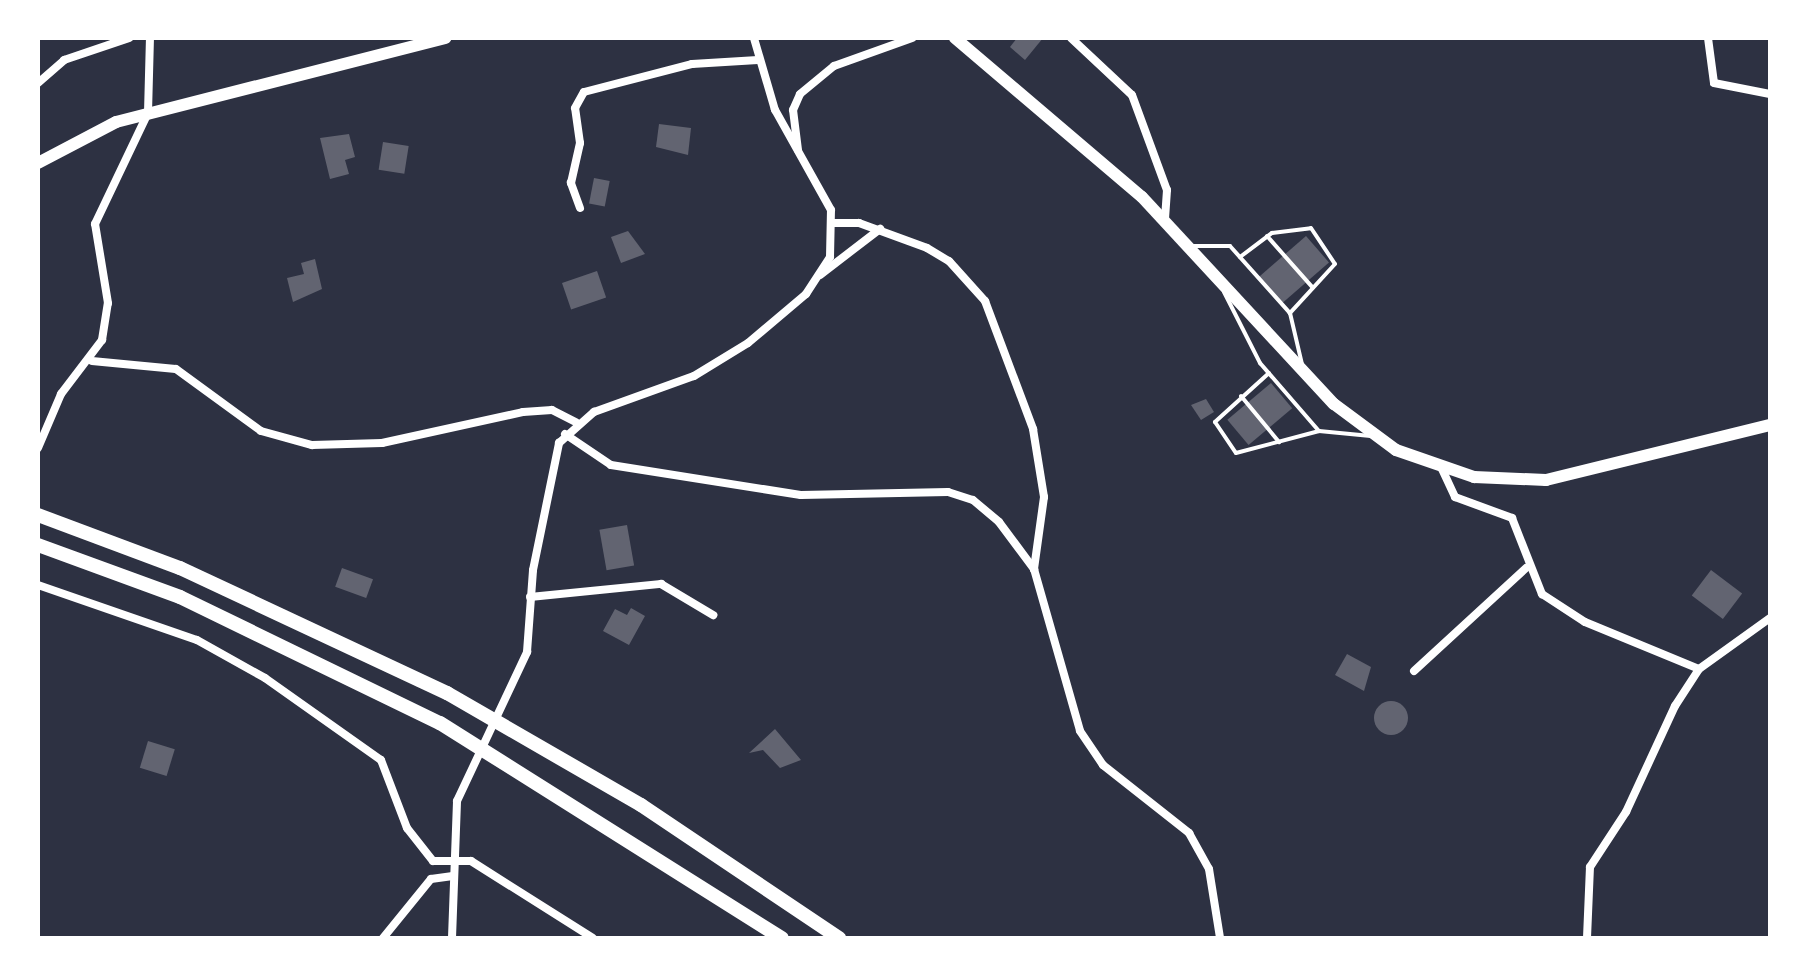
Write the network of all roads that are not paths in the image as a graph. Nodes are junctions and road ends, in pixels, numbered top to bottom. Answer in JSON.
{"nodes":[{"id":1,"x":129,"y":38,"type":"edge"},
{"id":2,"x":151,"y":38,"type":"edge"},
{"id":3,"x":445,"y":38,"type":"edge"},
{"id":4,"x":754,"y":38,"type":"edge"},
{"id":5,"x":912,"y":38,"type":"edge"},
{"id":6,"x":955,"y":38,"type":"edge"},
{"id":7,"x":1071,"y":38,"type":"edge"},
{"id":8,"x":1708,"y":38,"type":"edge"},
{"id":9,"x":758,"y":60,"type":"junction"},
{"id":10,"x":38,"y":83,"type":"edge"},
{"id":11,"x":1770,"y":94,"type":"edge"},
{"id":12,"x":148,"y":113,"type":"junction"},
{"id":13,"x":798,"y":150,"type":"junction"},
{"id":14,"x":38,"y":163,"type":"edge"},
{"id":15,"x":580,"y":208,"type":"dead end"},
{"id":16,"x":1165,"y":220,"type":"junction"},
{"id":17,"x":834,"y":223,"type":"junction"},
{"id":18,"x":880,"y":229,"type":"junction"},
{"id":19,"x":1267,"y":236,"type":"junction"},
{"id":20,"x":1191,"y":246,"type":"junction"},
{"id":21,"x":1240,"y":257,"type":"junction"},
{"id":22,"x":1215,"y":271,"type":"junction"},
{"id":23,"x":819,"y":275,"type":"junction"},
{"id":24,"x":1313,"y":288,"type":"junction"},
{"id":25,"x":1290,"y":313,"type":"junction"},
{"id":26,"x":92,"y":361,"type":"junction"},
{"id":27,"x":1304,"y":370,"type":"junction"},
{"id":28,"x":1269,"y":373,"type":"junction"},
{"id":29,"x":1241,"y":396,"type":"junction"},
{"id":30,"x":576,"y":422,"type":"junction"},
{"id":31,"x":1770,"y":425,"type":"edge"},
{"id":32,"x":1319,"y":431,"type":"junction"},
{"id":33,"x":565,"y":434,"type":"junction"},
{"id":34,"x":1373,"y":436,"type":"junction"},
{"id":35,"x":1279,"y":442,"type":"junction"},
{"id":36,"x":38,"y":448,"type":"edge"},
{"id":37,"x":1442,"y":469,"type":"junction"},
{"id":38,"x":38,"y":515,"type":"edge"},
{"id":39,"x":38,"y":545,"type":"edge"},
{"id":40,"x":1526,"y":568,"type":"junction"},
{"id":41,"x":1034,"y":569,"type":"junction"},
{"id":42,"x":38,"y":585,"type":"edge"},
{"id":43,"x":530,"y":597,"type":"junction"},
{"id":44,"x":713,"y":615,"type":"dead end"},
{"id":45,"x":1770,"y":618,"type":"edge"},
{"id":46,"x":1699,"y":669,"type":"junction"},
{"id":47,"x":1414,"y":671,"type":"dead end"},
{"id":48,"x":454,"y":860,"type":"junction"},
{"id":49,"x":453,"y":876,"type":"junction"},
{"id":50,"x":383,"y":938,"type":"edge"},
{"id":51,"x":452,"y":938,"type":"edge"},
{"id":52,"x":593,"y":938,"type":"edge"},
{"id":53,"x":782,"y":938,"type":"edge"},
{"id":54,"x":839,"y":938,"type":"edge"},
{"id":55,"x":1220,"y":938,"type":"edge"},
{"id":56,"x":1587,"y":938,"type":"edge"}],
"edges":[{"from":1,"to":10,"type":"street"},
{"from":2,"to":12,"type":"street"},
{"from":3,"to":12,"type":"main road"},
{"from":4,"to":9,"type":"street"},
{"from":5,"to":13,"type":"street"},
{"from":6,"to":16,"type":"main road"},
{"from":7,"to":16,"type":"street"},
{"from":8,"to":11,"type":"street"},
{"from":9,"to":13,"type":"street"},
{"from":9,"to":15,"type":"street"},
{"from":12,"to":14,"type":"main road"},
{"from":12,"to":26,"type":"street"},
{"from":13,"to":17,"type":"street"},
{"from":16,"to":20,"type":"main road"},
{"from":17,"to":18,"type":"street"},
{"from":17,"to":23,"type":"street"},
{"from":18,"to":23,"type":"street"},
{"from":18,"to":41,"type":"street"},
{"from":19,"to":21,"type":"lane"},
{"from":19,"to":24,"type":"lane"},
{"from":19,"to":24,"type":"lane"},
{"from":20,"to":21,"type":"lane"},
{"from":20,"to":22,"type":"main road"},
{"from":21,"to":25,"type":"lane"},
{"from":22,"to":27,"type":"main road"},
{"from":22,"to":28,"type":"lane"},
{"from":23,"to":30,"type":"street"},
{"from":24,"to":25,"type":"lane"},
{"from":25,"to":27,"type":"lane"},
{"from":26,"to":30,"type":"street"},
{"from":26,"to":36,"type":"street"},
{"from":27,"to":34,"type":"main road"},
{"from":28,"to":29,"type":"lane"},
{"from":28,"to":32,"type":"lane"},
{"from":29,"to":35,"type":"lane"},
{"from":29,"to":35,"type":"lane"},
{"from":30,"to":33,"type":"street"},
{"from":31,"to":37,"type":"main road"},
{"from":32,"to":34,"type":"lane"},
{"from":32,"to":35,"type":"lane"},
{"from":33,"to":41,"type":"street"},
{"from":33,"to":43,"type":"street"},
{"from":34,"to":37,"type":"main road"},
{"from":37,"to":40,"type":"street"},
{"from":38,"to":54,"type":"highway"},
{"from":39,"to":53,"type":"highway"},
{"from":40,"to":46,"type":"street"},
{"from":40,"to":47,"type":"street"},
{"from":41,"to":55,"type":"street"},
{"from":42,"to":48,"type":"street"},
{"from":43,"to":44,"type":"street"},
{"from":43,"to":48,"type":"street"},
{"from":45,"to":46,"type":"street"},
{"from":46,"to":56,"type":"street"},
{"from":48,"to":49,"type":"street"},
{"from":48,"to":52,"type":"street"},
{"from":49,"to":50,"type":"street"},
{"from":49,"to":51,"type":"street"}]}
